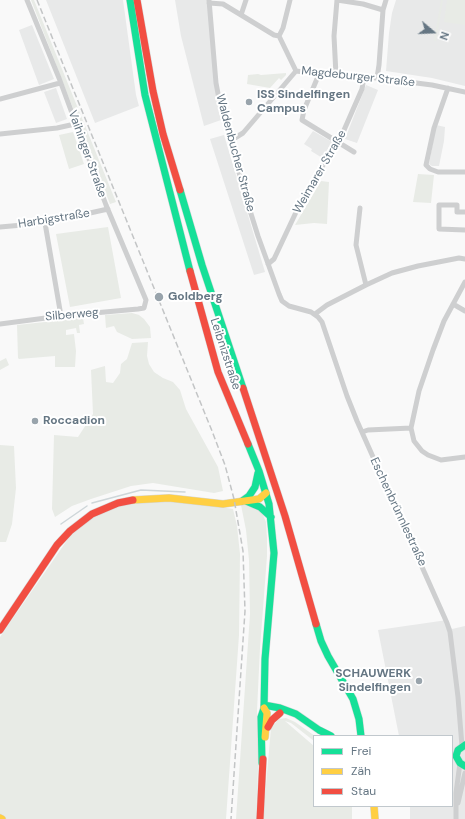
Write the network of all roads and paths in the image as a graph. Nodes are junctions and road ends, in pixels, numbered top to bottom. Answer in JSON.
{"nodes":[{"id":1,"x":27,"y":0,"type":"edge"},
{"id":2,"x":130,"y":0,"type":"edge"},
{"id":3,"x":137,"y":0,"type":"edge"},
{"id":4,"x":142,"y":0,"type":"edge"},
{"id":5,"x":246,"y":0,"type":"edge"},
{"id":6,"x":290,"y":0,"type":"edge"},
{"id":7,"x":337,"y":0,"type":"edge"},
{"id":8,"x":386,"y":0,"type":"edge"},
{"id":9,"x":209,"y":2,"type":"edge"},
{"id":10,"x":363,"y":2,"type":"edge"},
{"id":11,"x":382,"y":10,"type":"junction"},
{"id":12,"x":241,"y":15,"type":"junction"},
{"id":13,"x":279,"y":36,"type":"junction"},
{"id":14,"x":296,"y":71,"type":"junction"},
{"id":15,"x":319,"y":74,"type":"junction"},
{"id":16,"x":336,"y":75,"type":"junction"},
{"id":17,"x":364,"y":77,"type":"junction"},
{"id":18,"x":377,"y":78,"type":"junction"},
{"id":19,"x":60,"y":83,"type":"junction"},
{"id":20,"x":448,"y":88,"type":"junction"},
{"id":21,"x":465,"y":92,"type":"edge"},
{"id":22,"x":0,"y":99,"type":"edge"},
{"id":23,"x":76,"y":124,"type":"junction"},
{"id":24,"x":0,"y":134,"type":"edge"},
{"id":25,"x":230,"y":141,"type":"junction"},
{"id":26,"x":338,"y":142,"type":"junction"},
{"id":27,"x":354,"y":152,"type":"dead end"},
{"id":28,"x":465,"y":172,"type":"edge"},
{"id":29,"x":360,"y":208,"type":"dead end"},
{"id":30,"x":108,"y":209,"type":"junction"},
{"id":31,"x":465,"y":212,"type":"edge"},
{"id":32,"x":45,"y":223,"type":"junction"},
{"id":33,"x":0,"y":227,"type":"edge"},
{"id":34,"x":465,"y":230,"type":"edge"},
{"id":35,"x":465,"y":259,"type":"edge"},
{"id":36,"x":268,"y":264,"type":"junction"},
{"id":37,"x":465,"y":282,"type":"edge"},
{"id":38,"x":366,"y":285,"type":"junction"},
{"id":39,"x":453,"y":304,"type":"junction"},
{"id":40,"x":144,"y":308,"type":"joint"},
{"id":41,"x":465,"y":311,"type":"edge"},
{"id":42,"x":315,"y":314,"type":"junction"},
{"id":43,"x":61,"y":316,"type":"junction"},
{"id":44,"x":0,"y":324,"type":"edge"},
{"id":45,"x":411,"y":428,"type":"junction"},
{"id":46,"x":362,"y":432,"type":"junction"},
{"id":47,"x":465,"y":457,"type":"edge"},
{"id":48,"x":258,"y":471,"type":"junction"},
{"id":49,"x":266,"y":494,"type":"junction"},
{"id":50,"x":249,"y":496,"type":"junction"},
{"id":51,"x":242,"y":501,"type":"junction"},
{"id":52,"x":271,"y":517,"type":"junction"},
{"id":53,"x":0,"y":630,"type":"edge"},
{"id":54,"x":264,"y":707,"type":"junction"},
{"id":55,"x":292,"y":712,"type":"junction"},
{"id":56,"x":280,"y":713,"type":"junction"},
{"id":57,"x":460,"y":715,"type":"junction"},
{"id":58,"x":465,"y":723,"type":"edge"},
{"id":59,"x":363,"y":734,"type":"edge"},
{"id":60,"x":329,"y":735,"type":"edge"},
{"id":61,"x":265,"y":739,"type":"junction"},
{"id":62,"x":459,"y":754,"type":"edge"},
{"id":63,"x":262,"y":763,"type":"junction"},
{"id":64,"x":465,"y":773,"type":"edge"},
{"id":65,"x":370,"y":807,"type":"edge"},
{"id":66,"x":374,"y":807,"type":"edge"},
{"id":67,"x":260,"y":819,"type":"edge"},
{"id":68,"x":371,"y":819,"type":"edge"},
{"id":69,"x":375,"y":819,"type":"edge"},
{"id":70,"x":456,"y":819,"type":"edge"}],
"edges":[{"from":1,"to":19,"type":"street","name":"Vaihinger Straße"},
{"from":2,"to":48,"type":"main road","name":"Leibnizstraße"},
{"from":3,"to":59,"type":"main road"},
{"from":4,"to":59,"type":"main road"},
{"from":5,"to":12,"type":"street"},
{"from":6,"to":13,"type":"street"},
{"from":7,"to":10,"type":"street"},
{"from":7,"to":16,"type":"street"},
{"from":8,"to":11,"type":"street"},
{"from":9,"to":12,"type":"street"},
{"from":9,"to":25,"type":"street","name":"Waldenbucher Straße"},
{"from":10,"to":11,"type":"street"},
{"from":11,"to":18,"type":"street"},
{"from":12,"to":13,"type":"street"},
{"from":13,"to":14,"type":"street","name":"Magdeburger Straße"},
{"from":14,"to":15,"type":"street","name":"Magdeburger Straße"},
{"from":14,"to":25,"type":"street"},
{"from":15,"to":16,"type":"street","name":"Magdeburger Straße"},
{"from":15,"to":26,"type":"street"},
{"from":16,"to":17,"type":"street","name":"Magdeburger Straße"},
{"from":17,"to":18,"type":"street","name":"Magdeburger Straße"},
{"from":17,"to":26,"type":"street","name":"Weimarer Straße"},
{"from":18,"to":20,"type":"street","name":"Magdeburger Straße"},
{"from":19,"to":22,"type":"street"},
{"from":19,"to":23,"type":"street","name":"Vaihinger Straße"},
{"from":20,"to":21,"type":"street","name":"Magdeburger Straße"},
{"from":20,"to":28,"type":"street"},
{"from":23,"to":24,"type":"street"},
{"from":23,"to":30,"type":"street","name":"Vaihinger Straße"},
{"from":25,"to":36,"type":"street","name":"Waldenbucher Straße"},
{"from":26,"to":27,"type":"street"},
{"from":26,"to":36,"type":"street","name":"Weimarer Straße"},
{"from":29,"to":38,"type":"street"},
{"from":30,"to":32,"type":"street","name":"Harbigstraße"},
{"from":30,"to":40,"type":"street","name":"Vaihinger Straße"},
{"from":31,"to":34,"type":"street"},
{"from":32,"to":33,"type":"street","name":"Harbigstraße"},
{"from":32,"to":43,"type":"street"},
{"from":35,"to":38,"type":"street"},
{"from":36,"to":42,"type":"street","name":"Waldenbucher Straße"},
{"from":37,"to":39,"type":"street"},
{"from":38,"to":42,"type":"street"},
{"from":39,"to":41,"type":"street"},
{"from":39,"to":45,"type":"street"},
{"from":40,"to":43,"type":"street","name":"Silberweg"},
{"from":42,"to":46,"type":"street","name":"Eschenbrünnlestraße"},
{"from":43,"to":44,"type":"street","name":"Silberweg"},
{"from":45,"to":46,"type":"street"},
{"from":45,"to":47,"type":"street"},
{"from":46,"to":57,"type":"street","name":"Eschenbrünnlestraße"},
{"from":48,"to":49,"type":"main road","name":"Leibnizstraße"},
{"from":48,"to":50,"type":"main road"},
{"from":49,"to":50,"type":"main road"},
{"from":49,"to":51,"type":"main road"},
{"from":49,"to":52,"type":"main road","name":"Leibnizstraße"},
{"from":50,"to":51,"type":"main road"},
{"from":51,"to":52,"type":"main road"},
{"from":51,"to":53,"type":"main road"},
{"from":52,"to":54,"type":"main road","name":"Leibnizstraße"},
{"from":54,"to":55,"type":"main road"},
{"from":54,"to":56,"type":"main road"},
{"from":54,"to":61,"type":"main road"},
{"from":54,"to":63,"type":"main road"},
{"from":55,"to":56,"type":"main road"},
{"from":55,"to":60,"type":"main road"},
{"from":56,"to":61,"type":"main road"},
{"from":57,"to":58,"type":"street","name":"Eschenbrünnlestraße"},
{"from":57,"to":62,"type":"street","name":"Eschenbrünnlestraße"},
{"from":61,"to":63,"type":"main road"},
{"from":62,"to":70,"type":"street","name":"Eschenbrünnlestraße"},
{"from":63,"to":67,"type":"main road"},
{"from":64,"to":70,"type":"street"},
{"from":65,"to":68,"type":"main road"},
{"from":66,"to":69,"type":"main road"}]}
